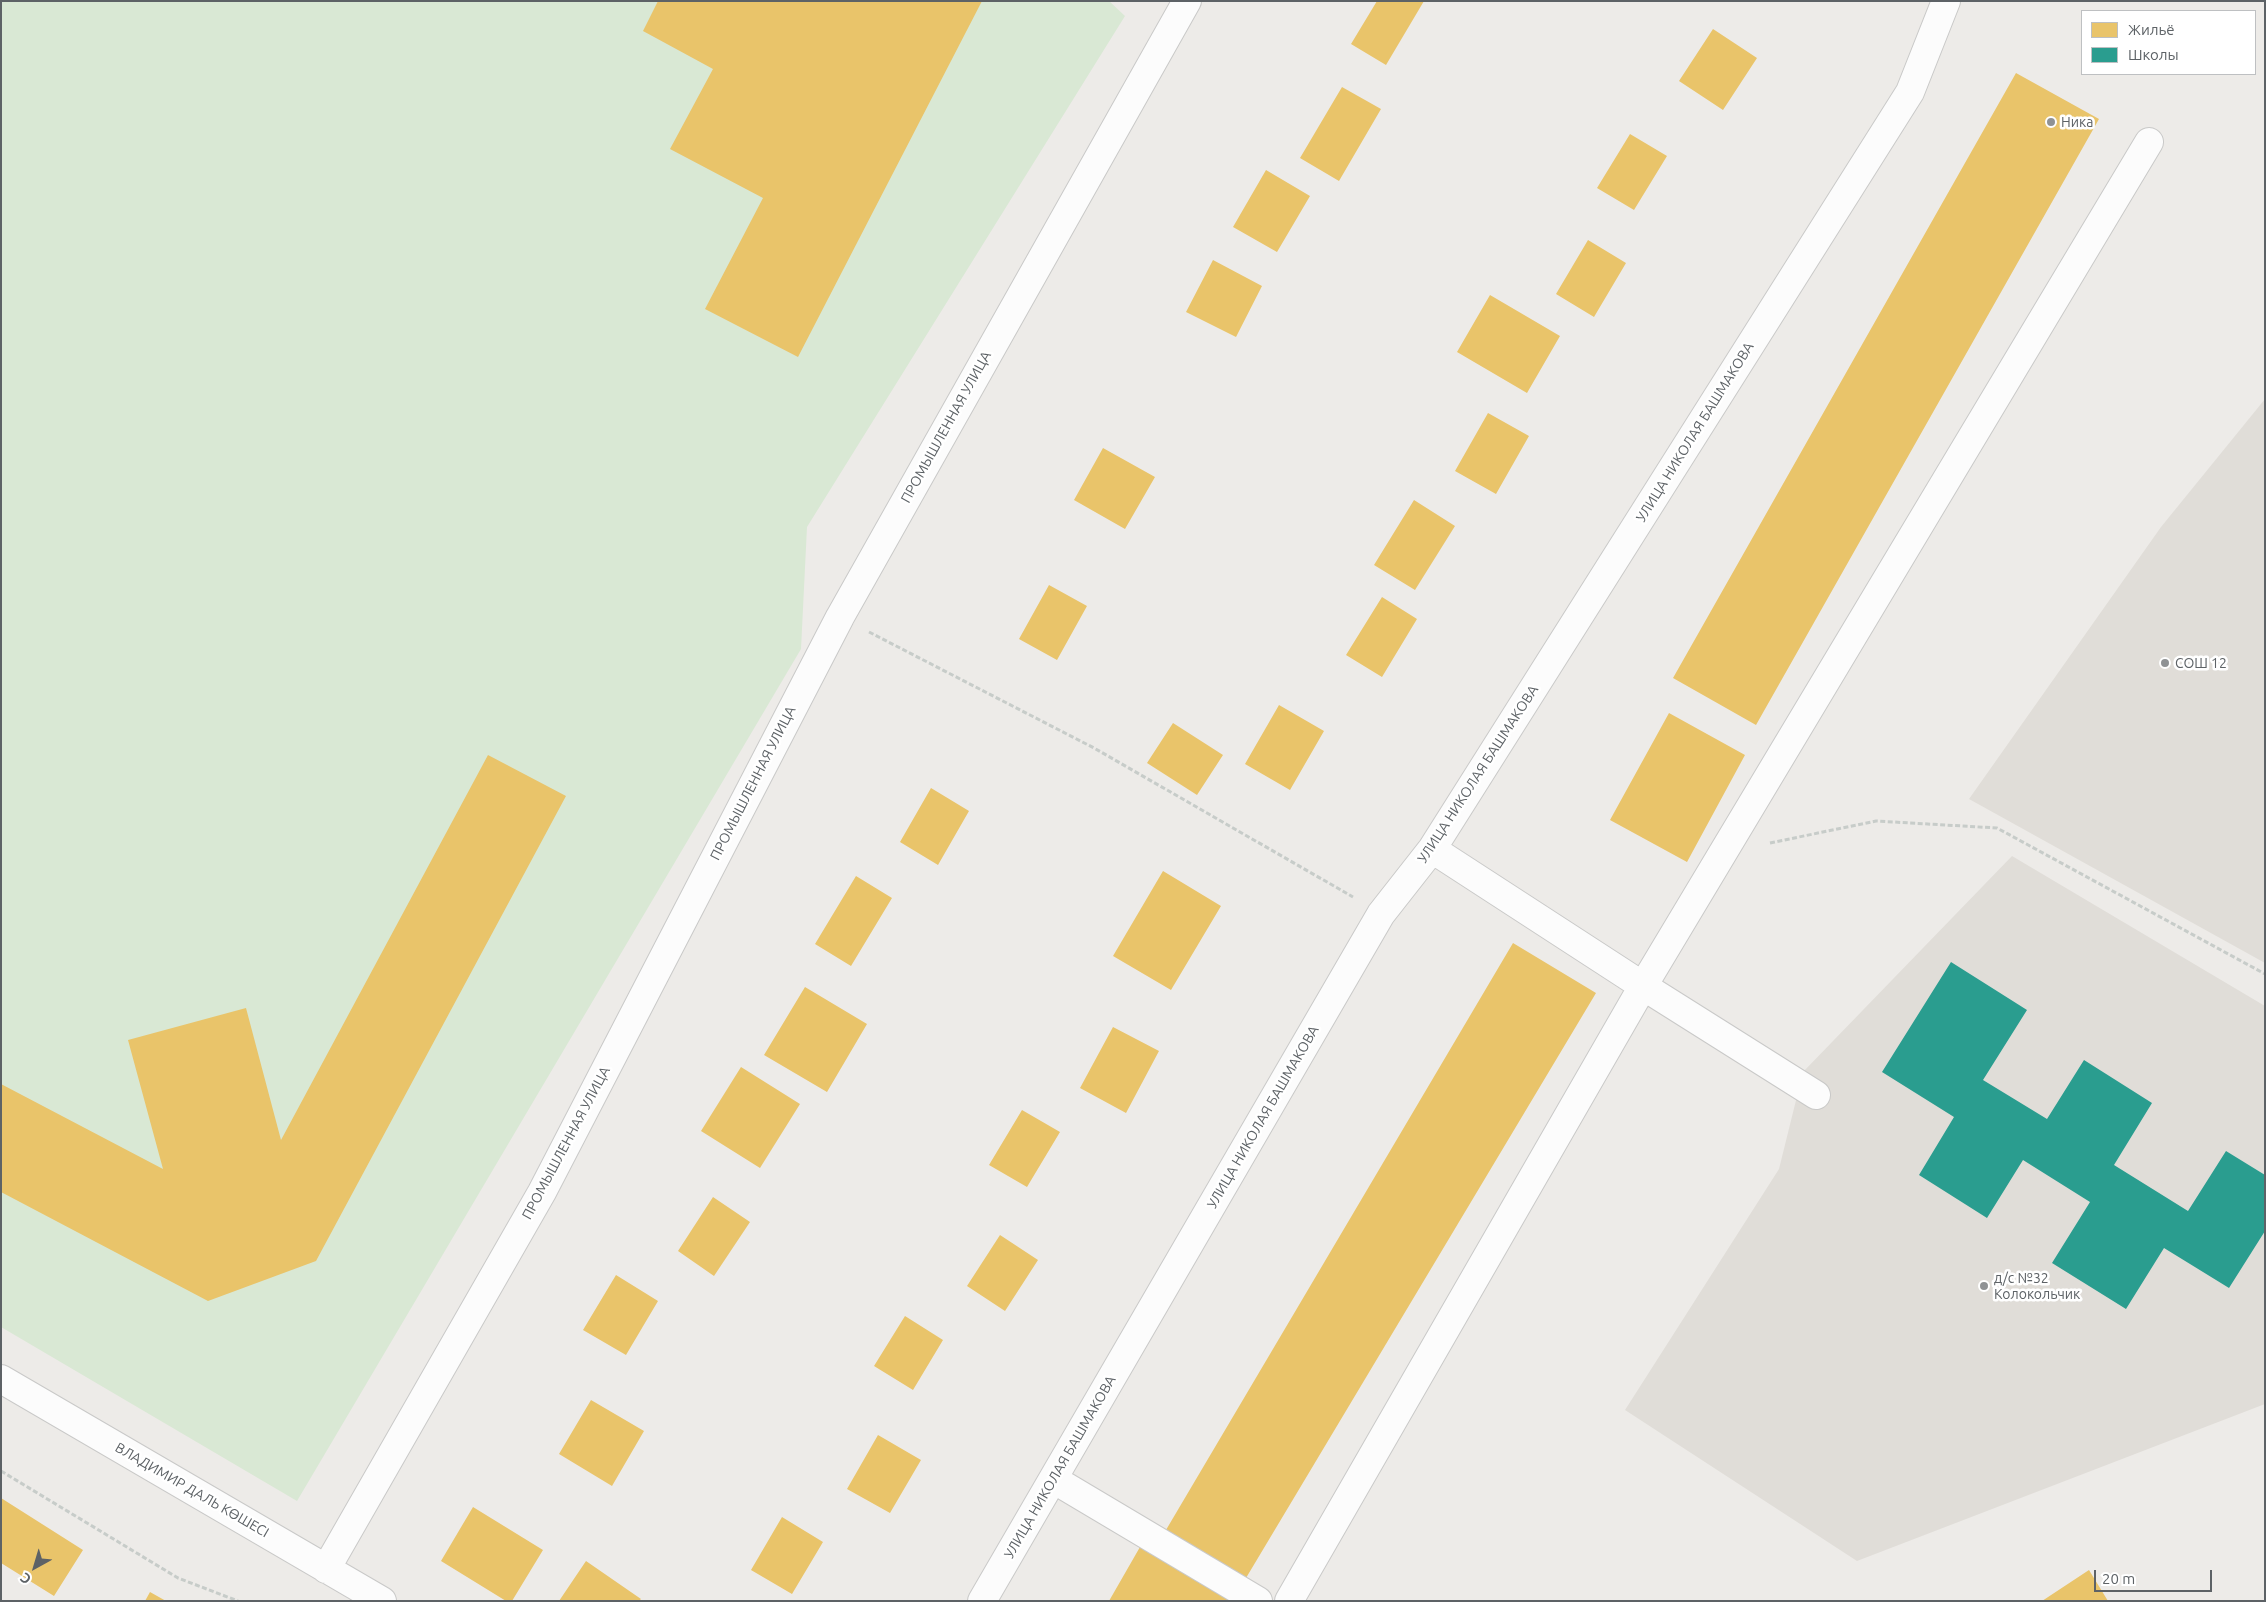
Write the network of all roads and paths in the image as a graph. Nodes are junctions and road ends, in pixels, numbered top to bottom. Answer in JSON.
{"nodes":[{"id":1,"x":1946,"y":1,"type":"edge"},
{"id":2,"x":1181,"y":3,"type":"edge"},
{"id":3,"x":2149,"y":142,"type":"dead end"},
{"id":4,"x":840,"y":617,"type":"junction"},
{"id":5,"x":1432,"y":849,"type":"junction"},
{"id":6,"x":1721,"y":854,"type":"junction"},
{"id":7,"x":1381,"y":914,"type":"junction"},
{"id":8,"x":2265,"y":974,"type":"edge"},
{"id":9,"x":1643,"y":986,"type":"junction"},
{"id":10,"x":1816,"y":1095,"type":"dead end"},
{"id":11,"x":1,"y":1380,"type":"edge"},
{"id":12,"x":1,"y":1471,"type":"edge"},
{"id":13,"x":1053,"y":1479,"type":"junction"},
{"id":14,"x":326,"y":1569,"type":"junction"},
{"id":15,"x":238,"y":1601,"type":"edge"},
{"id":16,"x":382,"y":1601,"type":"edge"},
{"id":17,"x":982,"y":1601,"type":"edge"},
{"id":18,"x":1258,"y":1601,"type":"edge"},
{"id":19,"x":1289,"y":1601,"type":"edge"}],
"edges":[{"from":1,"to":5,"type":"street","name":"УЛИЦА НИКОЛАЯ БАШМАКОВА"},
{"from":2,"to":4,"type":"street","name":"ПРОМЫШЛЕННАЯ УЛИЦА"},
{"from":3,"to":6,"type":"street"},
{"from":4,"to":7,"type":"path"},
{"from":4,"to":14,"type":"street","name":"ПРОМЫШЛЕННАЯ УЛИЦА"},
{"from":5,"to":7,"type":"street","name":"УЛИЦА НИКОЛАЯ БАШМАКОВА"},
{"from":5,"to":9,"type":"street"},
{"from":6,"to":8,"type":"path"},
{"from":6,"to":9,"type":"street"},
{"from":7,"to":13,"type":"street","name":"УЛИЦА НИКОЛАЯ БАШМАКОВА"},
{"from":9,"to":10,"type":"street"},
{"from":9,"to":19,"type":"street"},
{"from":11,"to":14,"type":"street","name":"ВЛАДИМИР ДАЛЬ КӨШЕСІ"},
{"from":12,"to":15,"type":"path"},
{"from":13,"to":17,"type":"street","name":"УЛИЦА НИКОЛАЯ БАШМАКОВА"},
{"from":13,"to":18,"type":"street"},
{"from":14,"to":16,"type":"street","name":"ВЛАДИМИР ДАЛЬ КӨШЕСІ"}]}
